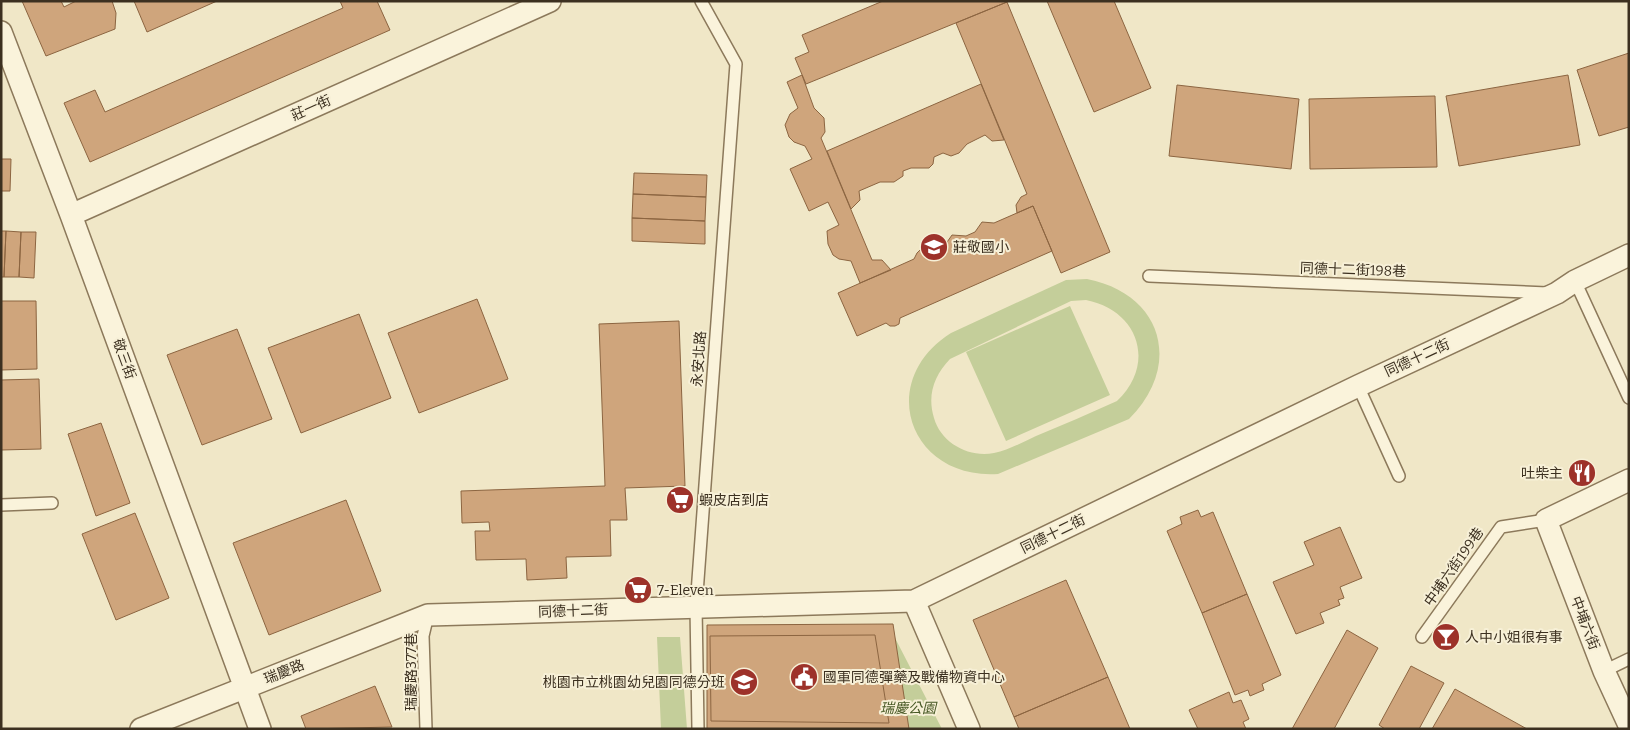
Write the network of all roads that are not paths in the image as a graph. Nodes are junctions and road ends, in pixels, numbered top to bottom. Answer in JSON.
{"nodes":[{"id":1,"x":550,"y":1,"type":"edge"},
{"id":2,"x":701,"y":1,"type":"edge"},
{"id":3,"x":1,"y":32,"type":"edge"},
{"id":4,"x":71,"y":215,"type":"junction"},
{"id":5,"x":1629,"y":255,"type":"edge"},
{"id":6,"x":1149,"y":276,"type":"dead end"},
{"id":7,"x":1575,"y":281,"type":"junction"},
{"id":8,"x":1556,"y":293,"type":"junction"},
{"id":9,"x":1358,"y":386,"type":"junction"},
{"id":10,"x":1629,"y":398,"type":"edge"},
{"id":11,"x":1399,"y":476,"type":"dead end"},
{"id":12,"x":1629,"y":480,"type":"edge"},
{"id":13,"x":52,"y":503,"type":"dead end"},
{"id":14,"x":1,"y":505,"type":"edge"},
{"id":15,"x":1546,"y":520,"type":"junction"},
{"id":16,"x":914,"y":601,"type":"junction"},
{"id":17,"x":696,"y":607,"type":"junction"},
{"id":18,"x":428,"y":615,"type":"junction"},
{"id":19,"x":1422,"y":637,"type":"dead end"},
{"id":20,"x":1629,"y":660,"type":"edge"},
{"id":21,"x":1604,"y":671,"type":"junction"},
{"id":22,"x":245,"y":688,"type":"junction"},
{"id":23,"x":1629,"y":725,"type":"edge"},
{"id":24,"x":141,"y":729,"type":"edge"},
{"id":25,"x":260,"y":729,"type":"edge"},
{"id":26,"x":426,"y":729,"type":"edge"},
{"id":27,"x":698,"y":729,"type":"edge"},
{"id":28,"x":969,"y":729,"type":"edge"}],
"edges":[{"from":1,"to":4,"type":"street","name":"莊一街"},
{"from":2,"to":17,"type":"lane","name":"永安北路"},
{"from":3,"to":4,"type":"street","name":"敬三街"},
{"from":4,"to":22,"type":"street","name":"敬三街"},
{"from":5,"to":7,"type":"street","name":"同德十二街"},
{"from":6,"to":8,"type":"lane","name":"同德十二街198巷"},
{"from":7,"to":8,"type":"street","name":"同德十二街"},
{"from":7,"to":10,"type":"lane"},
{"from":8,"to":9,"type":"street","name":"同德十二街"},
{"from":9,"to":11,"type":"lane"},
{"from":9,"to":16,"type":"street","name":"同德十二街"},
{"from":12,"to":15,"type":"street"},
{"from":13,"to":14,"type":"lane"},
{"from":15,"to":19,"type":"lane","name":"中埔六街199巷"},
{"from":15,"to":21,"type":"street","name":"中埔六街"},
{"from":16,"to":17,"type":"street","name":"同德十二街"},
{"from":16,"to":28,"type":"street"},
{"from":17,"to":18,"type":"street","name":"同德十二街"},
{"from":17,"to":27,"type":"lane","name":"永安北路"},
{"from":18,"to":22,"type":"street","name":"瑞慶路"},
{"from":18,"to":26,"type":"lane","name":"瑞慶路377巷"},
{"from":20,"to":21,"type":"lane"},
{"from":21,"to":23,"type":"street","name":"中埔六街"},
{"from":22,"to":24,"type":"street","name":"瑞慶路"},
{"from":22,"to":25,"type":"street","name":"敬三街"}]}
